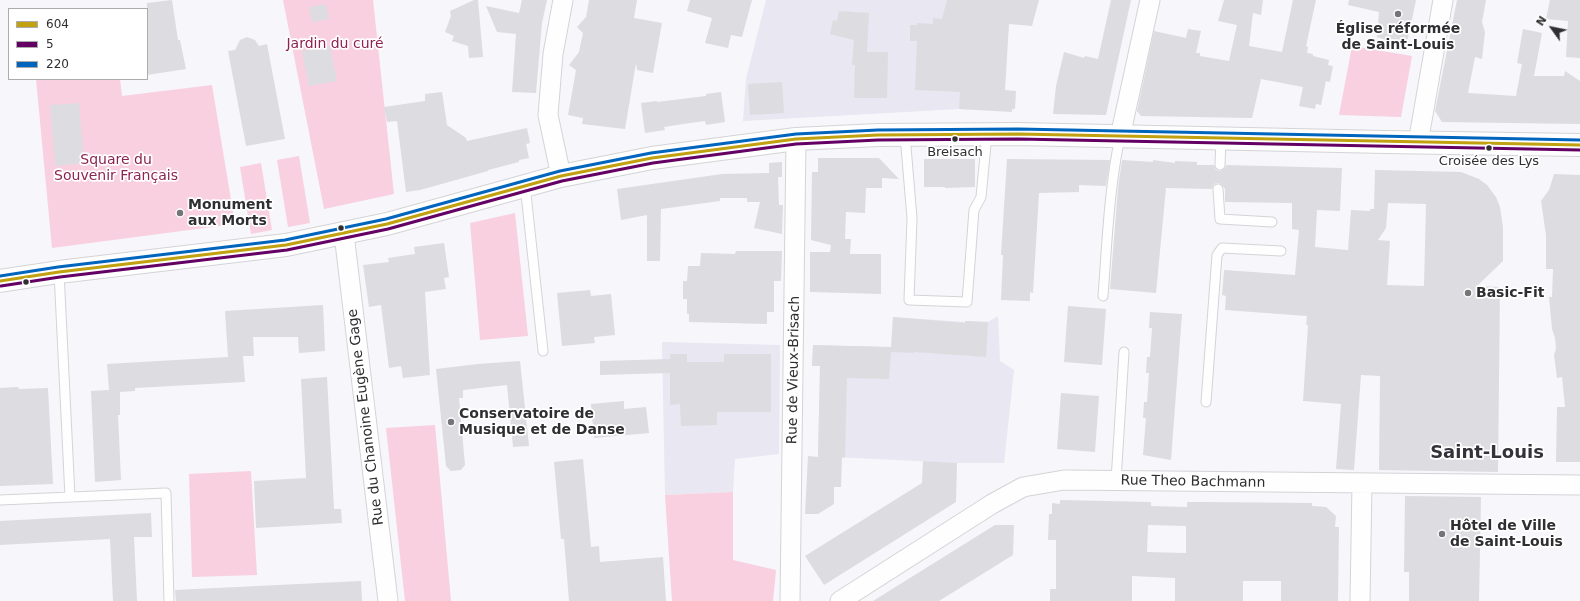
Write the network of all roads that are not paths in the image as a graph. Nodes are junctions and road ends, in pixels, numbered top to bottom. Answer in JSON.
{"nodes":[{"id":1,"x":563,"y":0,"type":"edge"},
{"id":2,"x":1150,"y":0,"type":"edge"},
{"id":3,"x":1443,"y":0,"type":"edge"},
{"id":4,"x":987,"y":134,"type":"junction"},
{"id":5,"x":905,"y":135,"type":"junction"},
{"id":6,"x":1120,"y":137,"type":"junction"},
{"id":7,"x":1221,"y":138,"type":"junction"},
{"id":8,"x":796,"y":139,"type":"junction"},
{"id":9,"x":1418,"y":143,"type":"junction"},
{"id":10,"x":1580,"y":145,"type":"edge"},
{"id":11,"x":1220,"y":165,"type":"dead end"},
{"id":12,"x":561,"y":176,"type":"junction"},
{"id":13,"x":525,"y":185,"type":"junction"},
{"id":14,"x":1218,"y":189,"type":"dead end"},
{"id":15,"x":1272,"y":222,"type":"dead end"},
{"id":16,"x":344,"y":234,"type":"junction"},
{"id":17,"x":1281,"y":251,"type":"dead end"},
{"id":18,"x":59,"y":272,"type":"junction"},
{"id":19,"x":0,"y":281,"type":"edge"},
{"id":20,"x":1103,"y":296,"type":"dead end"},
{"id":21,"x":543,"y":351,"type":"dead end"},
{"id":22,"x":1124,"y":352,"type":"dead end"},
{"id":23,"x":1206,"y":402,"type":"dead end"},
{"id":24,"x":1116,"y":481,"type":"junction"},
{"id":25,"x":1362,"y":484,"type":"junction"},
{"id":26,"x":1580,"y":486,"type":"edge"},
{"id":27,"x":70,"y":497,"type":"junction"},
{"id":28,"x":0,"y":500,"type":"edge"},
{"id":29,"x":169,"y":601,"type":"edge"},
{"id":30,"x":388,"y":601,"type":"edge"},
{"id":31,"x":790,"y":601,"type":"edge"},
{"id":32,"x":840,"y":601,"type":"edge"},
{"id":33,"x":1360,"y":601,"type":"edge"}],
"edges":[{"from":1,"to":12,"type":"street"},
{"from":2,"to":6,"type":"street"},
{"from":3,"to":9,"type":"street"},
{"from":4,"to":5,"type":"main road"},
{"from":4,"to":5,"type":"lane"},
{"from":4,"to":6,"type":"main road"},
{"from":5,"to":8,"type":"main road"},
{"from":6,"to":7,"type":"main road"},
{"from":6,"to":20,"type":"lane"},
{"from":7,"to":9,"type":"main road"},
{"from":7,"to":11,"type":"lane"},
{"from":8,"to":12,"type":"main road"},
{"from":8,"to":31,"type":"street","name":"Rue de Vieux-Brisach"},
{"from":9,"to":10,"type":"main road"},
{"from":12,"to":13,"type":"main road"},
{"from":13,"to":16,"type":"main road"},
{"from":13,"to":21,"type":"lane"},
{"from":14,"to":15,"type":"lane"},
{"from":16,"to":18,"type":"main road"},
{"from":16,"to":30,"type":"street","name":"Rue du Chanoine Eugène Gage"},
{"from":17,"to":23,"type":"lane"},
{"from":18,"to":19,"type":"main road"},
{"from":18,"to":27,"type":"lane"},
{"from":22,"to":24,"type":"lane"},
{"from":24,"to":25,"type":"street","name":"Rue Theo Bachmann"},
{"from":24,"to":32,"type":"street","name":"Rue Theo Bachmann"},
{"from":25,"to":26,"type":"street","name":"Rue Theo Bachmann"},
{"from":25,"to":33,"type":"street"},
{"from":27,"to":28,"type":"lane"},
{"from":27,"to":29,"type":"lane"}]}
